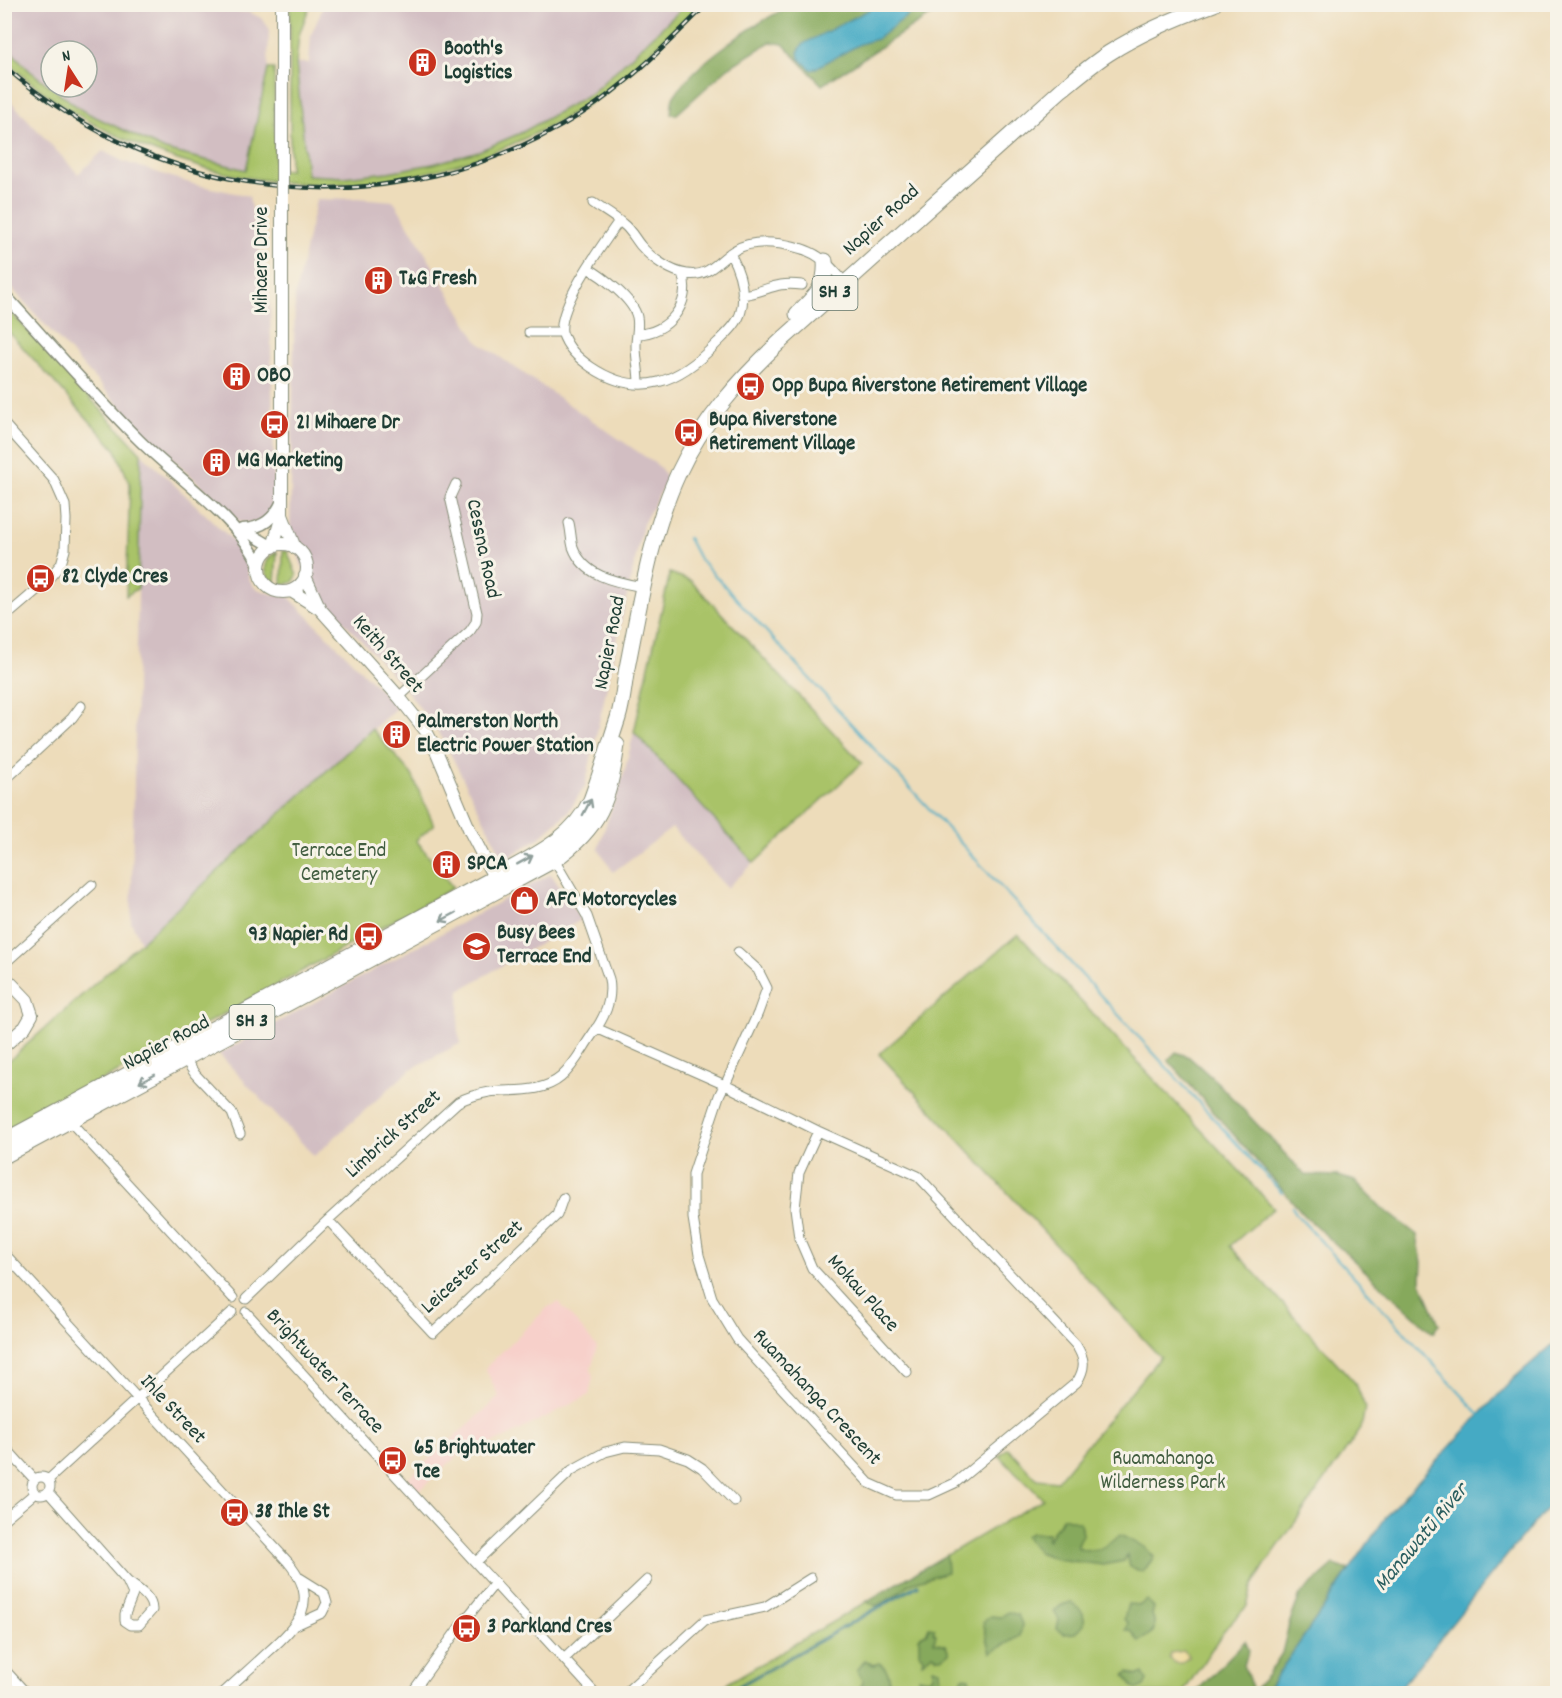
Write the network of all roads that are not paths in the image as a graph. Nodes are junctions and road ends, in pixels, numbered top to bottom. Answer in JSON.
{"nodes":[{"id":1,"x":282,"y":4,"type":"edge"},
{"id":2,"x":1214,"y":4,"type":"edge"},
{"id":3,"x":593,"y":203,"type":"dead end"},
{"id":4,"x":619,"y":221,"type":"junction"},
{"id":5,"x":730,"y":253,"type":"junction"},
{"id":6,"x":825,"y":261,"type":"junction"},
{"id":7,"x":588,"y":268,"type":"junction"},
{"id":8,"x":682,"y":273,"type":"junction"},
{"id":9,"x":845,"y":283,"type":"junction"},
{"id":10,"x":802,"y":285,"type":"dead end"},
{"id":11,"x":4,"y":294,"type":"edge"},
{"id":12,"x":742,"y":295,"type":"junction"},
{"id":13,"x":529,"y":332,"type":"dead end"},
{"id":14,"x":562,"y":333,"type":"junction"},
{"id":15,"x":637,"y":334,"type":"junction"},
{"id":16,"x":751,"y":369,"type":"junction"},
{"id":17,"x":639,"y":384,"type":"junction"},
{"id":18,"x":4,"y":424,"type":"edge"},
{"id":19,"x":456,"y":484,"type":"dead end"},
{"id":20,"x":282,"y":501,"type":"junction"},
{"id":21,"x":282,"y":515,"type":"junction"},
{"id":22,"x":228,"y":522,"type":"junction"},
{"id":23,"x":569,"y":524,"type":"dead end"},
{"id":24,"x":242,"y":529,"type":"junction"},
{"id":25,"x":273,"y":547,"type":"junction"},
{"id":26,"x":295,"y":548,"type":"junction"},
{"id":27,"x":259,"y":565,"type":"junction"},
{"id":28,"x":305,"y":576,"type":"junction"},
{"id":29,"x":643,"y":587,"type":"junction"},
{"id":30,"x":291,"y":591,"type":"junction"},
{"id":31,"x":320,"y":609,"type":"junction"},
{"id":32,"x":5,"y":615,"type":"edge"},
{"id":33,"x":399,"y":697,"type":"junction"},
{"id":34,"x":81,"y":706,"type":"dead end"},
{"id":35,"x":4,"y":781,"type":"edge"},
{"id":36,"x":551,"y":854,"type":"junction"},
{"id":37,"x":497,"y":883,"type":"junction"},
{"id":38,"x":92,"y":885,"type":"dead end"},
{"id":39,"x":738,"y":952,"type":"dead end"},
{"id":40,"x":4,"y":964,"type":"edge"},
{"id":41,"x":4,"y":976,"type":"edge"},
{"id":42,"x":260,"y":1010,"type":"junction"},
{"id":43,"x":596,"y":1028,"type":"junction"},
{"id":44,"x":4,"y":1046,"type":"edge"},
{"id":45,"x":185,"y":1059,"type":"junction"},
{"id":46,"x":725,"y":1084,"type":"junction"},
{"id":47,"x":65,"y":1115,"type":"junction"},
{"id":48,"x":818,"y":1131,"type":"junction"},
{"id":49,"x":240,"y":1134,"type":"dead end"},
{"id":50,"x":4,"y":1141,"type":"edge"},
{"id":51,"x":4,"y":1156,"type":"edge"},
{"id":52,"x":563,"y":1198,"type":"dead end"},
{"id":53,"x":328,"y":1220,"type":"junction"},
{"id":54,"x":4,"y":1253,"type":"edge"},
{"id":55,"x":233,"y":1298,"type":"junction"},
{"id":56,"x":246,"y":1299,"type":"junction"},
{"id":57,"x":232,"y":1312,"type":"junction"},
{"id":58,"x":246,"y":1312,"type":"junction"},
{"id":59,"x":907,"y":1372,"type":"dead end"},
{"id":60,"x":137,"y":1398,"type":"junction"},
{"id":61,"x":4,"y":1446,"type":"edge"},
{"id":62,"x":34,"y":1479,"type":"junction"},
{"id":63,"x":48,"y":1480,"type":"junction"},
{"id":64,"x":48,"y":1492,"type":"junction"},
{"id":65,"x":35,"y":1493,"type":"junction"},
{"id":66,"x":734,"y":1501,"type":"dead end"},
{"id":67,"x":4,"y":1519,"type":"edge"},
{"id":68,"x":476,"y":1562,"type":"junction"},
{"id":69,"x":300,"y":1578,"type":"junction"},
{"id":70,"x":811,"y":1578,"type":"dead end"},
{"id":71,"x":646,"y":1580,"type":"dead end"},
{"id":72,"x":127,"y":1581,"type":"junction"},
{"id":73,"x":495,"y":1583,"type":"junction"},
{"id":74,"x":296,"y":1625,"type":"junction"},
{"id":75,"x":564,"y":1659,"type":"junction"},
{"id":76,"x":4,"y":1669,"type":"edge"},
{"id":77,"x":593,"y":1692,"type":"edge"},
{"id":78,"x":26,"y":1693,"type":"edge"},
{"id":79,"x":222,"y":1694,"type":"edge"},
{"id":80,"x":411,"y":1694,"type":"edge"},
{"id":81,"x":624,"y":1694,"type":"edge"}],
"edges":[{"from":1,"to":20,"type":"main road","name":"Mihaere Drive","bridge":true},
{"from":2,"to":9,"type":"highway","name":"Napier Road","number":"SH 3"},
{"from":3,"to":4,"type":"street"},
{"from":4,"to":7,"type":"street"},
{"from":4,"to":8,"type":"street"},
{"from":5,"to":6,"type":"street"},
{"from":5,"to":8,"type":"street"},
{"from":5,"to":12,"type":"street"},
{"from":6,"to":9,"type":"street"},
{"from":6,"to":16,"type":"highway"},
{"from":7,"to":14,"type":"street"},
{"from":7,"to":15,"type":"street"},
{"from":8,"to":15,"type":"street"},
{"from":9,"to":16,"type":"highway","name":"Napier Road","number":"SH 3"},
{"from":10,"to":12,"type":"street"},
{"from":11,"to":22,"type":"street"},
{"from":12,"to":17,"type":"street"},
{"from":13,"to":14,"type":"street"},
{"from":14,"to":17,"type":"street"},
{"from":15,"to":17,"type":"street"},
{"from":16,"to":29,"type":"highway","name":"Napier Road","number":"SH 3"},
{"from":18,"to":32,"type":"street"},
{"from":19,"to":33,"type":"street","name":"Cessna Road"},
{"from":20,"to":21,"type":"main road","name":"Mihaere Drive"},
{"from":20,"to":24,"type":"street"},
{"from":21,"to":25,"type":"main road","name":"Mihaere Drive"},
{"from":21,"to":26,"type":"main road","name":"Mihaere Drive"},
{"from":22,"to":24,"type":"street"},
{"from":22,"to":27,"type":"street"},
{"from":23,"to":29,"type":"street"},
{"from":24,"to":25,"type":"street"},
{"from":25,"to":26,"type":"main road"},
{"from":25,"to":27,"type":"main road"},
{"from":26,"to":28,"type":"main road"},
{"from":27,"to":30,"type":"main road"},
{"from":28,"to":30,"type":"main road"},
{"from":28,"to":31,"type":"main road","name":"Keith Street"},
{"from":29,"to":36,"type":"highway","name":"Napier Road","number":"SH 3"},
{"from":30,"to":31,"type":"main road","name":"Keith Street"},
{"from":31,"to":33,"type":"main road","name":"Keith Street"},
{"from":33,"to":37,"type":"main road","name":"Keith Street"},
{"from":34,"to":35,"type":"street"},
{"from":36,"to":37,"type":"highway","name":"Napier Road","number":"SH 3"},
{"from":36,"to":43,"type":"street","name":"Limbrick Street"},
{"from":37,"to":42,"type":"highway","name":"Napier Road","number":"SH 3"},
{"from":38,"to":40,"type":"street"},
{"from":39,"to":46,"type":"street"},
{"from":41,"to":44,"type":"main road"},
{"from":42,"to":45,"type":"highway","name":"Napier Road","number":"SH 3"},
{"from":42,"to":47,"type":"highway","name":"Napier Road","number":"SH 3"},
{"from":43,"to":46,"type":"street","name":"Ruamahanga Crescent"},
{"from":43,"to":53,"type":"street","name":"Limbrick Street"},
{"from":45,"to":47,"type":"highway","name":"Napier Road","number":"SH 3","one_way":true},
{"from":45,"to":49,"type":"street"},
{"from":46,"to":48,"type":"street","name":"Ruamahanga Crescent"},
{"from":46,"to":48,"type":"street","name":"Ruamahanga Crescent"},
{"from":47,"to":50,"type":"highway","name":"Napier Road","number":"SH 3"},
{"from":47,"to":51,"type":"highway","name":"Napier Road","number":"SH 3"},
{"from":47,"to":55,"type":"street"},
{"from":48,"to":59,"type":"street","name":"Mokau Place"},
{"from":52,"to":53,"type":"street","name":"Leicester Street"},
{"from":53,"to":56,"type":"street","name":"Limbrick Street"},
{"from":54,"to":60,"type":"street","name":"Ihle Street"},
{"from":55,"to":56,"type":"street"},
{"from":55,"to":57,"type":"street"},
{"from":56,"to":58,"type":"street"},
{"from":57,"to":58,"type":"street"},
{"from":57,"to":60,"type":"street"},
{"from":58,"to":68,"type":"street","name":"Brightwater Terrace"},
{"from":60,"to":63,"type":"street"},
{"from":60,"to":69,"type":"street","name":"Ihle Street"},
{"from":61,"to":62,"type":"street"},
{"from":62,"to":63,"type":"street"},
{"from":62,"to":65,"type":"street"},
{"from":63,"to":64,"type":"street"},
{"from":64,"to":65,"type":"street"},
{"from":64,"to":72,"type":"street"},
{"from":65,"to":67,"type":"street"},
{"from":66,"to":68,"type":"street"},
{"from":68,"to":73,"type":"street","name":"Brightwater Terrace"},
{"from":69,"to":74,"type":"street","name":"Ihle Street"},
{"from":69,"to":74,"type":"street"},
{"from":70,"to":81,"type":"street"},
{"from":71,"to":75,"type":"street"},
{"from":72,"to":72,"type":"street"},
{"from":73,"to":75,"type":"street","name":"Brightwater Terrace"},
{"from":73,"to":80,"type":"street"},
{"from":74,"to":79,"type":"street"},
{"from":75,"to":77,"type":"street","name":"Brightwater Terrace"},
{"from":76,"to":78,"type":"street"}]}
